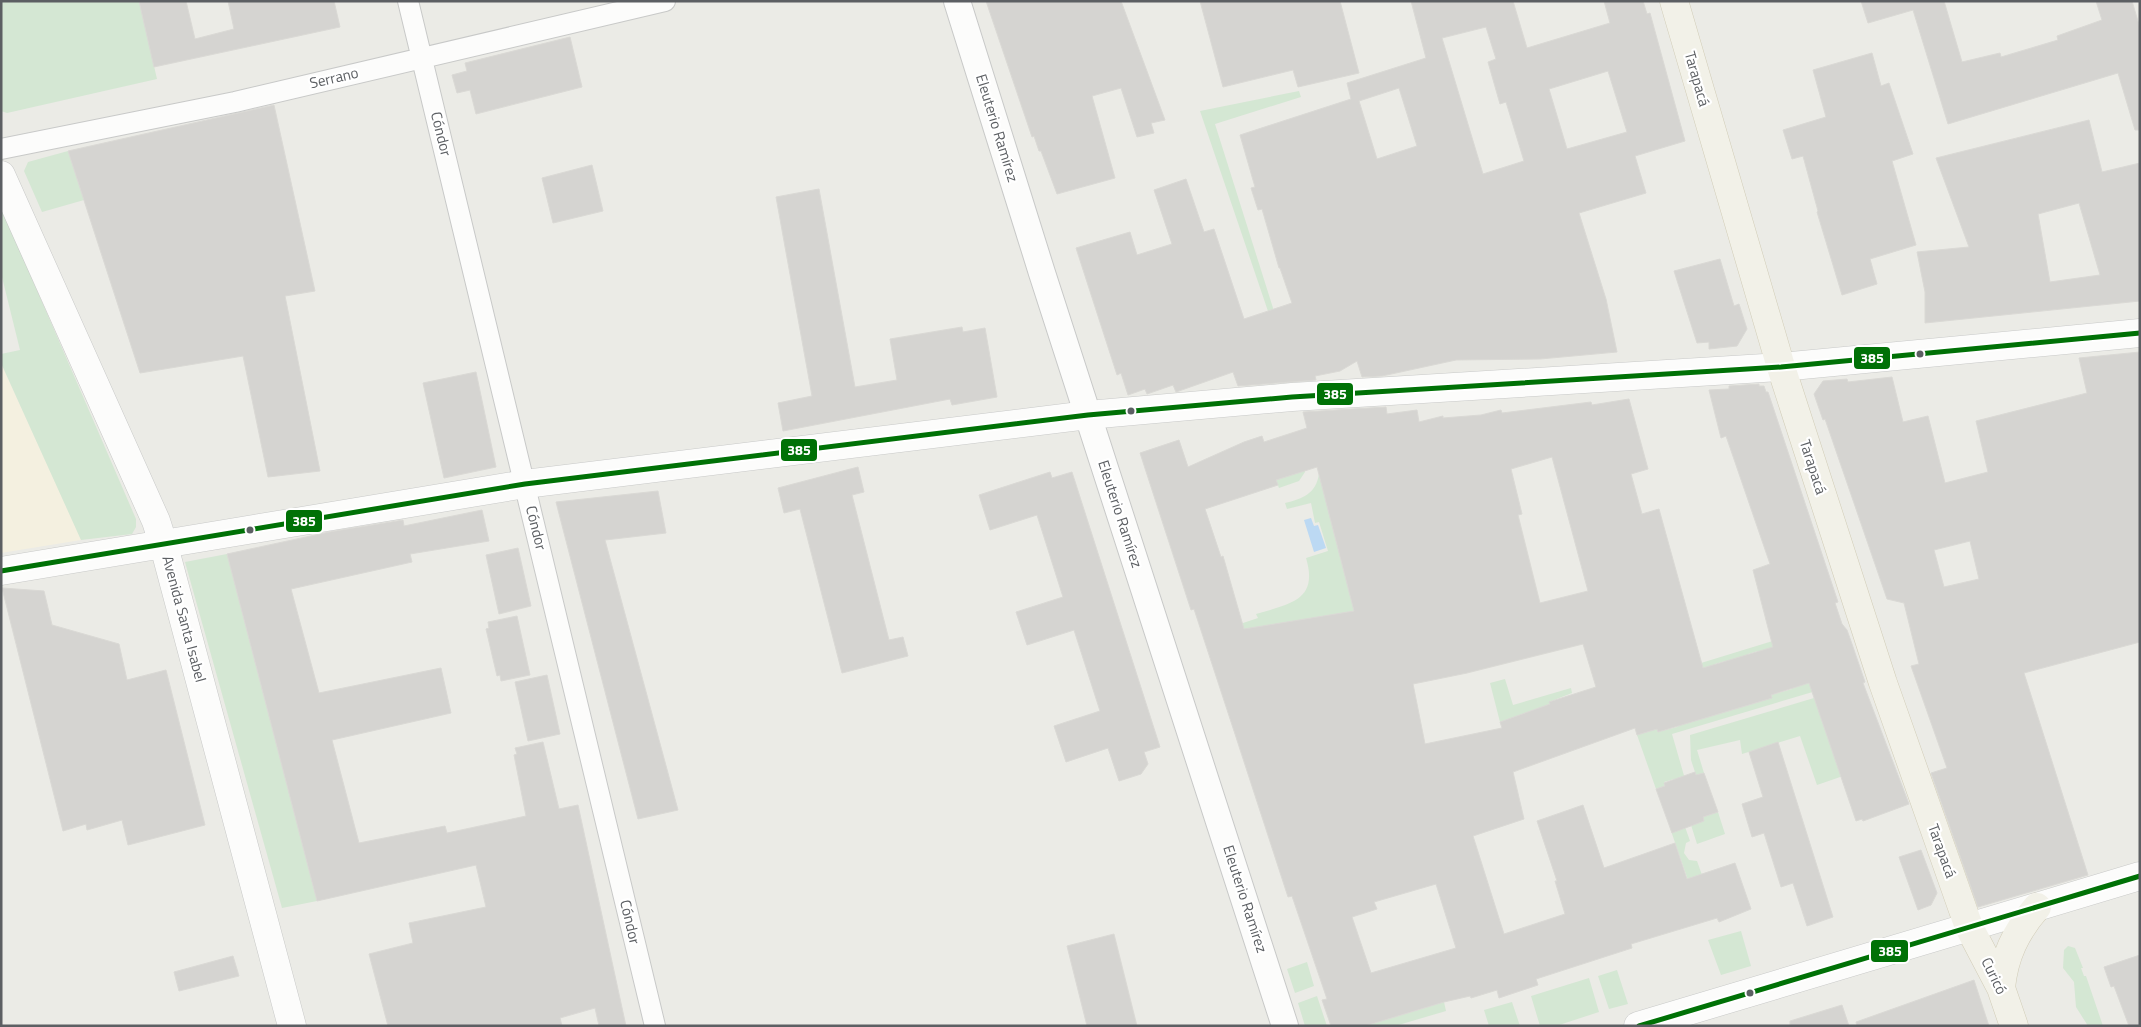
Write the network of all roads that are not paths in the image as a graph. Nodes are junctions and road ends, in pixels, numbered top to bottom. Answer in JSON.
{"nodes":[{"id":1,"x":408,"y":1,"type":"edge"},
{"id":2,"x":665,"y":1,"type":"edge"},
{"id":3,"x":957,"y":1,"type":"edge"},
{"id":4,"x":1674,"y":1,"type":"edge"},
{"id":5,"x":422,"y":57,"type":"junction"},
{"id":6,"x":1,"y":149,"type":"edge"},
{"id":7,"x":1,"y":175,"type":"edge"},
{"id":8,"x":2140,"y":333,"type":"edge"},
{"id":9,"x":1781,"y":367,"type":"junction"},
{"id":10,"x":1088,"y":415,"type":"junction"},
{"id":11,"x":525,"y":484,"type":"junction"},
{"id":12,"x":164,"y":546,"type":"junction"},
{"id":13,"x":1,"y":571,"type":"edge"},
{"id":14,"x":2140,"y":876,"type":"edge"},
{"id":15,"x":2037,"y":907,"type":"junction"},
{"id":16,"x":1969,"y":927,"type":"junction"},
{"id":17,"x":2001,"y":988,"type":"junction"},
{"id":18,"x":292,"y":1026,"type":"edge"},
{"id":19,"x":655,"y":1026,"type":"edge"},
{"id":20,"x":1285,"y":1026,"type":"edge"},
{"id":21,"x":1638,"y":1026,"type":"edge"},
{"id":22,"x":2014,"y":1026,"type":"edge"}],
"edges":[{"from":1,"to":5,"type":"street","name":"Cóndor"},
{"from":2,"to":5,"type":"street","name":"Serrano"},
{"from":3,"to":10,"type":"street","name":"Eleuterio Ramírez"},
{"from":4,"to":9,"type":"main road","name":"Tarapacá"},
{"from":5,"to":6,"type":"street","name":"Serrano"},
{"from":5,"to":11,"type":"street","name":"Cóndor"},
{"from":7,"to":12,"type":"main road","name":"Avenida Santa Isabel"},
{"from":8,"to":9,"type":"main road"},
{"from":9,"to":10,"type":"main road"},
{"from":9,"to":16,"type":"main road","name":"Tarapacá"},
{"from":10,"to":11,"type":"main road"},
{"from":10,"to":20,"type":"street","name":"Eleuterio Ramírez"},
{"from":11,"to":12,"type":"main road"},
{"from":11,"to":19,"type":"street","name":"Cóndor"},
{"from":12,"to":13,"type":"main road"},
{"from":12,"to":18,"type":"main road","name":"Avenida Santa Isabel"},
{"from":14,"to":15,"type":"main road"},
{"from":15,"to":16,"type":"main road"},
{"from":15,"to":17,"type":"main road"},
{"from":16,"to":17,"type":"main road","name":"Curicó"},
{"from":16,"to":21,"type":"main road"},
{"from":17,"to":22,"type":"main road","name":"Curicó"}]}
